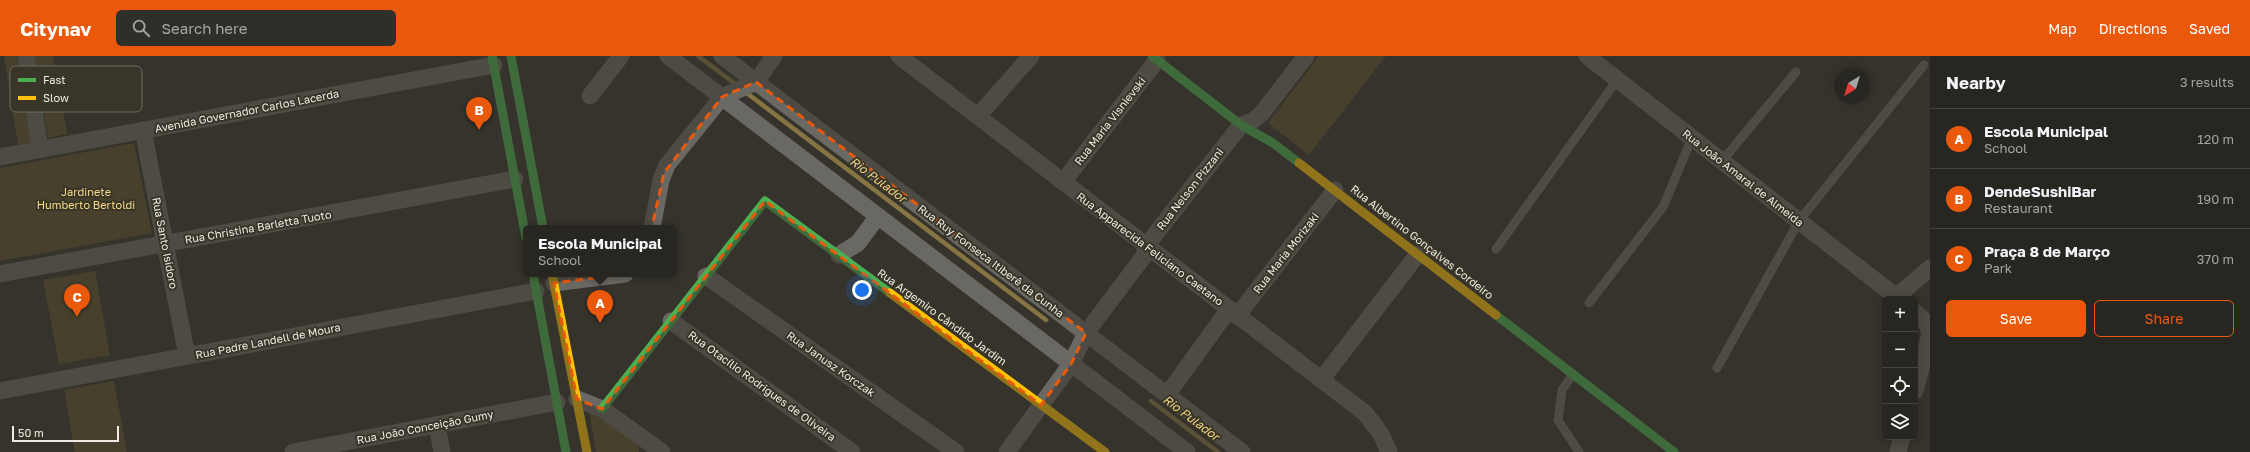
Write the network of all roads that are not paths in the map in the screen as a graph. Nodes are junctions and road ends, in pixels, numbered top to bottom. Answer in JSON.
{"nodes":[{"id":1,"x":26,"y":56,"type":"edge"},
{"id":2,"x":511,"y":56,"type":"edge"},
{"id":3,"x":622,"y":56,"type":"edge"},
{"id":4,"x":668,"y":56,"type":"edge"},
{"id":5,"x":722,"y":56,"type":"edge"},
{"id":6,"x":774,"y":56,"type":"edge"},
{"id":7,"x":899,"y":56,"type":"edge"},
{"id":8,"x":1031,"y":56,"type":"edge"},
{"id":9,"x":1306,"y":56,"type":"edge"},
{"id":10,"x":1587,"y":56,"type":"edge"},
{"id":11,"x":1154,"y":58,"type":"edge"},
{"id":12,"x":493,"y":60,"type":"edge"},
{"id":13,"x":1924,"y":65,"type":"dead end"},
{"id":14,"x":28,"y":66,"type":"edge"},
{"id":15,"x":1796,"y":72,"type":"dead end"},
{"id":16,"x":1617,"y":80,"type":"junction"},
{"id":17,"x":756,"y":82,"type":"junction"},
{"id":18,"x":590,"y":96,"type":"dead end"},
{"id":19,"x":722,"y":97,"type":"junction"},
{"id":20,"x":34,"y":112,"type":"edge"},
{"id":21,"x":978,"y":116,"type":"junction"},
{"id":22,"x":1241,"y":125,"type":"junction"},
{"id":23,"x":143,"y":130,"type":"junction"},
{"id":24,"x":1692,"y":138,"type":"junction"},
{"id":25,"x":40,"y":149,"type":"junction"},
{"id":26,"x":0,"y":157,"type":"edge"},
{"id":27,"x":1722,"y":161,"type":"junction"},
{"id":28,"x":515,"y":179,"type":"junction"},
{"id":29,"x":1063,"y":182,"type":"junction"},
{"id":30,"x":1334,"y":190,"type":"junction"},
{"id":31,"x":878,"y":216,"type":"junction"},
{"id":32,"x":1799,"y":221,"type":"junction"},
{"id":33,"x":524,"y":225,"type":"edge"},
{"id":34,"x":542,"y":225,"type":"edge"},
{"id":35,"x":653,"y":225,"type":"edge"},
{"id":36,"x":165,"y":244,"type":"junction"},
{"id":37,"x":1146,"y":246,"type":"junction"},
{"id":38,"x":1496,"y":249,"type":"dead end"},
{"id":39,"x":1418,"y":254,"type":"junction"},
{"id":40,"x":839,"y":255,"type":"junction"},
{"id":41,"x":1930,"y":268,"type":"edge"},
{"id":42,"x":0,"y":274,"type":"edge"},
{"id":43,"x":706,"y":276,"type":"junction"},
{"id":44,"x":534,"y":277,"type":"edge"},
{"id":45,"x":582,"y":277,"type":"edge"},
{"id":46,"x":553,"y":279,"type":"edge"},
{"id":47,"x":536,"y":291,"type":"junction"},
{"id":48,"x":1894,"y":296,"type":"edge"},
{"id":49,"x":1899,"y":296,"type":"edge"},
{"id":50,"x":1589,"y":303,"type":"dead end"},
{"id":51,"x":1233,"y":312,"type":"junction"},
{"id":52,"x":1918,"y":315,"type":"edge"},
{"id":53,"x":671,"y":321,"type":"junction"},
{"id":54,"x":1929,"y":327,"type":"edge"},
{"id":55,"x":1086,"y":333,"type":"junction"},
{"id":56,"x":187,"y":356,"type":"junction"},
{"id":57,"x":1071,"y":364,"type":"junction"},
{"id":58,"x":1717,"y":368,"type":"dead end"},
{"id":59,"x":1573,"y":374,"type":"junction"},
{"id":60,"x":1321,"y":380,"type":"junction"},
{"id":61,"x":1918,"y":380,"type":"edge"},
{"id":62,"x":0,"y":391,"type":"edge"},
{"id":63,"x":1167,"y":395,"type":"junction"},
{"id":64,"x":577,"y":399,"type":"junction"},
{"id":65,"x":557,"y":402,"type":"junction"},
{"id":66,"x":1042,"y":405,"type":"junction"},
{"id":67,"x":602,"y":409,"type":"junction"},
{"id":68,"x":437,"y":425,"type":"junction"},
{"id":69,"x":1901,"y":440,"type":"edge"},
{"id":70,"x":323,"y":449,"type":"edge"},
{"id":71,"x":654,"y":449,"type":"edge"},
{"id":72,"x":293,"y":452,"type":"edge"},
{"id":73,"x":442,"y":452,"type":"edge"},
{"id":74,"x":566,"y":452,"type":"edge"},
{"id":75,"x":587,"y":452,"type":"edge"},
{"id":76,"x":852,"y":452,"type":"edge"},
{"id":77,"x":956,"y":452,"type":"edge"},
{"id":78,"x":1007,"y":452,"type":"edge"},
{"id":79,"x":1104,"y":452,"type":"edge"},
{"id":80,"x":1187,"y":452,"type":"edge"},
{"id":81,"x":1242,"y":452,"type":"edge"},
{"id":82,"x":1389,"y":452,"type":"edge"},
{"id":83,"x":1579,"y":452,"type":"edge"},
{"id":84,"x":1674,"y":452,"type":"edge"},
{"id":85,"x":1898,"y":452,"type":"edge"}],
"edges":[{"from":1,"to":14,"type":"street"},
{"from":2,"to":34,"type":"street"},
{"from":3,"to":18,"type":"street"},
{"from":4,"to":19,"type":"street"},
{"from":5,"to":17,"type":"street","name":"Rua Ruy Fonseca Itiberê da Cunha"},
{"from":6,"to":17,"type":"street"},
{"from":7,"to":21,"type":"street","name":"Rua Apparecida Feliciano Caetano"},
{"from":8,"to":21,"type":"street"},
{"from":9,"to":22,"type":"street","name":"Rua Nelson Pizzani"},
{"from":10,"to":16,"type":"street","name":"Rua João Amaral de Almeida"},
{"from":11,"to":22,"type":"street","name":"Rua Albertino Gonçalves Cordeiro"},
{"from":11,"to":29,"type":"street","name":"Rua Maria Visnievski"},
{"from":12,"to":23,"type":"street","name":"Avenida Governador Carlos Lacerda"},
{"from":12,"to":28,"type":"street"},
{"from":13,"to":32,"type":"lane"},
{"from":15,"to":27,"type":"lane"},
{"from":16,"to":24,"type":"street","name":"Rua João Amaral de Almeida"},
{"from":16,"to":38,"type":"lane"},
{"from":17,"to":19,"type":"street"},
{"from":17,"to":55,"type":"street","name":"Rua Ruy Fonseca Itiberê da Cunha"},
{"from":19,"to":31,"type":"street"},
{"from":19,"to":35,"type":"street"},
{"from":20,"to":25,"type":"street"},
{"from":21,"to":29,"type":"street","name":"Rua Apparecida Feliciano Caetano"},
{"from":22,"to":30,"type":"street","name":"Rua Albertino Gonçalves Cordeiro"},
{"from":22,"to":37,"type":"street","name":"Rua Nelson Pizzani"},
{"from":23,"to":25,"type":"street","name":"Avenida Governador Carlos Lacerda"},
{"from":23,"to":36,"type":"street","name":"Rua Santo Isidoro"},
{"from":24,"to":27,"type":"street","name":"Rua João Amaral de Almeida"},
{"from":24,"to":50,"type":"lane"},
{"from":25,"to":26,"type":"street","name":"Avenida Governador Carlos Lacerda"},
{"from":27,"to":32,"type":"street","name":"Rua João Amaral de Almeida"},
{"from":28,"to":33,"type":"street"},
{"from":28,"to":36,"type":"street","name":"Rua Christina Barletta Tuoto"},
{"from":29,"to":37,"type":"street","name":"Rua Apparecida Feliciano Caetano"},
{"from":30,"to":39,"type":"street","name":"Rua Albertino Gonçalves Cordeiro"},
{"from":30,"to":51,"type":"street","name":"Rua Maria Morizaki"},
{"from":31,"to":40,"type":"street"},
{"from":31,"to":57,"type":"street"},
{"from":32,"to":48,"type":"street","name":"Rua João Amaral de Almeida"},
{"from":32,"to":58,"type":"lane"},
{"from":36,"to":42,"type":"street","name":"Rua Christina Barletta Tuoto"},
{"from":36,"to":56,"type":"street","name":"Rua Santo Isidoro"},
{"from":37,"to":51,"type":"street","name":"Rua Apparecida Feliciano Caetano"},
{"from":37,"to":55,"type":"street","name":"Rua Nelson Pizzani"},
{"from":39,"to":59,"type":"street","name":"Rua Albertino Gonçalves Cordeiro"},
{"from":39,"to":60,"type":"street"},
{"from":40,"to":43,"type":"street","name":"Rua Argemiro Cândido Jardim"},
{"from":40,"to":66,"type":"street","name":"Rua Argemiro Cândido Jardim"},
{"from":41,"to":49,"type":"street"},
{"from":43,"to":53,"type":"street"},
{"from":43,"to":77,"type":"street","name":"Rua Janusz Korczak"},
{"from":44,"to":47,"type":"street"},
{"from":45,"to":46,"type":"street"},
{"from":46,"to":64,"type":"street"},
{"from":47,"to":56,"type":"street","name":"Rua Padre Landell de Moura"},
{"from":47,"to":65,"type":"street"},
{"from":51,"to":60,"type":"street","name":"Rua Apparecida Feliciano Caetano"},
{"from":51,"to":63,"type":"street","name":"Rua Maria Morizaki"},
{"from":52,"to":54,"type":"street"},
{"from":53,"to":67,"type":"street"},
{"from":53,"to":76,"type":"street","name":"Rua Otacílio Rodrigues de Oliveira"},
{"from":54,"to":61,"type":"street"},
{"from":55,"to":57,"type":"street","name":"Rua Nelson Pizzani"},
{"from":55,"to":63,"type":"street","name":"Rua Ruy Fonseca Itiberê da Cunha"},
{"from":56,"to":62,"type":"street","name":"Rua Padre Landell de Moura"},
{"from":57,"to":66,"type":"street","name":"Rua Nelson Pizzani"},
{"from":57,"to":80,"type":"street"},
{"from":59,"to":83,"type":"lane"},
{"from":59,"to":84,"type":"street","name":"Rua Albertino Gonçalves Cordeiro"},
{"from":60,"to":82,"type":"street","name":"Rua Apparecida Feliciano Caetano"},
{"from":63,"to":81,"type":"street","name":"Rua Ruy Fonseca Itiberê da Cunha"},
{"from":64,"to":65,"type":"street"},
{"from":64,"to":67,"type":"street"},
{"from":64,"to":75,"type":"street"},
{"from":65,"to":68,"type":"street","name":"Rua João Conceição Gumy"},
{"from":65,"to":74,"type":"street"},
{"from":66,"to":78,"type":"street","name":"Rua Nelson Pizzani"},
{"from":66,"to":79,"type":"street","name":"Rua Argemiro Cândido Jardim"},
{"from":67,"to":71,"type":"street"},
{"from":68,"to":70,"type":"street","name":"Rua João Conceição Gumy"},
{"from":68,"to":73,"type":"street"},
{"from":69,"to":85,"type":"street"},
{"from":70,"to":72,"type":"street","name":"Rua João Conceição Gumy"}]}
